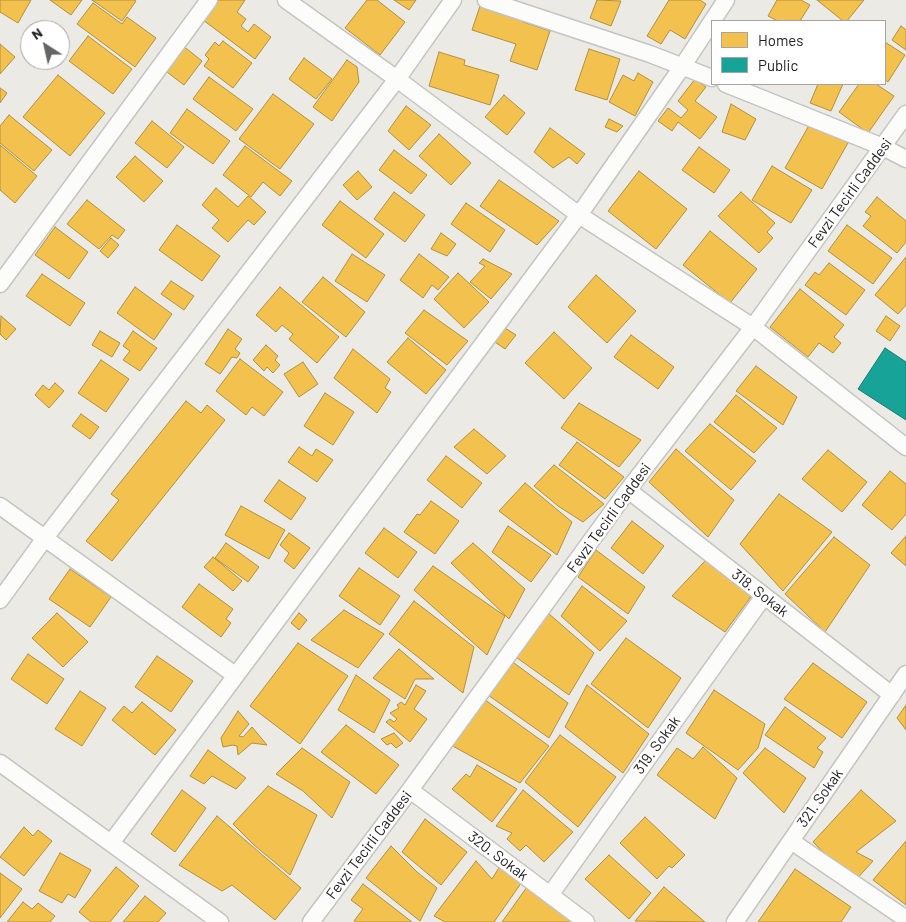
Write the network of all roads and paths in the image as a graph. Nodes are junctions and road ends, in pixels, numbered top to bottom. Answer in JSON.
{"nodes":[{"id":1,"x":209,"y":0,"type":"edge"},
{"id":2,"x":286,"y":0,"type":"edge"},
{"id":3,"x":453,"y":0,"type":"edge"},
{"id":4,"x":486,"y":0,"type":"edge"},
{"id":5,"x":726,"y":0,"type":"edge"},
{"id":6,"x":713,"y":20,"type":"edge"},
{"id":7,"x":711,"y":23,"type":"edge"},
{"id":8,"x":682,"y":67,"type":"junction"},
{"id":9,"x":711,"y":78,"type":"edge"},
{"id":10,"x":397,"y":79,"type":"junction"},
{"id":11,"x":728,"y":85,"type":"edge"},
{"id":12,"x":906,"y":114,"type":"edge"},
{"id":13,"x":883,"y":147,"type":"junction"},
{"id":14,"x":906,"y":158,"type":"edge"},
{"id":15,"x":579,"y":215,"type":"junction"},
{"id":16,"x":0,"y":284,"type":"edge"},
{"id":17,"x":753,"y":327,"type":"junction"},
{"id":18,"x":906,"y":447,"type":"edge"},
{"id":19,"x":628,"y":490,"type":"junction"},
{"id":20,"x":0,"y":506,"type":"edge"},
{"id":21,"x":45,"y":538,"type":"junction"},
{"id":22,"x":764,"y":596,"type":"junction"},
{"id":23,"x":0,"y":600,"type":"edge"},
{"id":24,"x":906,"y":674,"type":"edge"},
{"id":25,"x":235,"y":675,"type":"junction"},
{"id":26,"x":892,"y":695,"type":"junction"},
{"id":27,"x":0,"y":763,"type":"edge"},
{"id":28,"x":410,"y":790,"type":"junction"},
{"id":29,"x":791,"y":840,"type":"junction"},
{"id":30,"x":111,"y":843,"type":"junction"},
{"id":31,"x":550,"y":895,"type":"junction"},
{"id":32,"x":906,"y":919,"type":"edge"},
{"id":33,"x":220,"y":922,"type":"edge"},
{"id":34,"x":311,"y":922,"type":"edge"},
{"id":35,"x":586,"y":922,"type":"edge"},
{"id":36,"x":735,"y":922,"type":"edge"}],
"edges":[{"from":1,"to":16,"type":"street"},
{"from":2,"to":10,"type":"street"},
{"from":3,"to":10,"type":"street"},
{"from":4,"to":8,"type":"street"},
{"from":5,"to":6,"type":"street"},
{"from":7,"to":8,"type":"street"},
{"from":8,"to":9,"type":"street"},
{"from":8,"to":15,"type":"street"},
{"from":10,"to":15,"type":"street"},
{"from":10,"to":21,"type":"street"},
{"from":11,"to":13,"type":"street"},
{"from":12,"to":13,"type":"street","name":"Fevzi Tecirli Caddesi"},
{"from":13,"to":14,"type":"street"},
{"from":13,"to":17,"type":"street","name":"Fevzi Tecirli Caddesi"},
{"from":15,"to":17,"type":"street"},
{"from":15,"to":25,"type":"street"},
{"from":17,"to":18,"type":"street"},
{"from":17,"to":19,"type":"street","name":"Fevzi Tecirli Caddesi"},
{"from":19,"to":22,"type":"street","name":"318. Sokak"},
{"from":19,"to":28,"type":"street","name":"Fevzi Tecirli Caddesi"},
{"from":20,"to":21,"type":"street"},
{"from":21,"to":23,"type":"street"},
{"from":21,"to":25,"type":"street"},
{"from":22,"to":26,"type":"street","name":"318. Sokak"},
{"from":22,"to":31,"type":"street","name":"319. Sokak"},
{"from":24,"to":26,"type":"street","name":"321. Sokak"},
{"from":25,"to":30,"type":"street"},
{"from":26,"to":29,"type":"street","name":"321. Sokak"},
{"from":27,"to":30,"type":"street"},
{"from":28,"to":31,"type":"street","name":"320. Sokak"},
{"from":28,"to":34,"type":"street","name":"Fevzi Tecirli Caddesi"},
{"from":29,"to":32,"type":"street"},
{"from":29,"to":36,"type":"street","name":"321. Sokak"},
{"from":30,"to":33,"type":"street"},
{"from":31,"to":35,"type":"street","name":"320. Sokak"}]}
